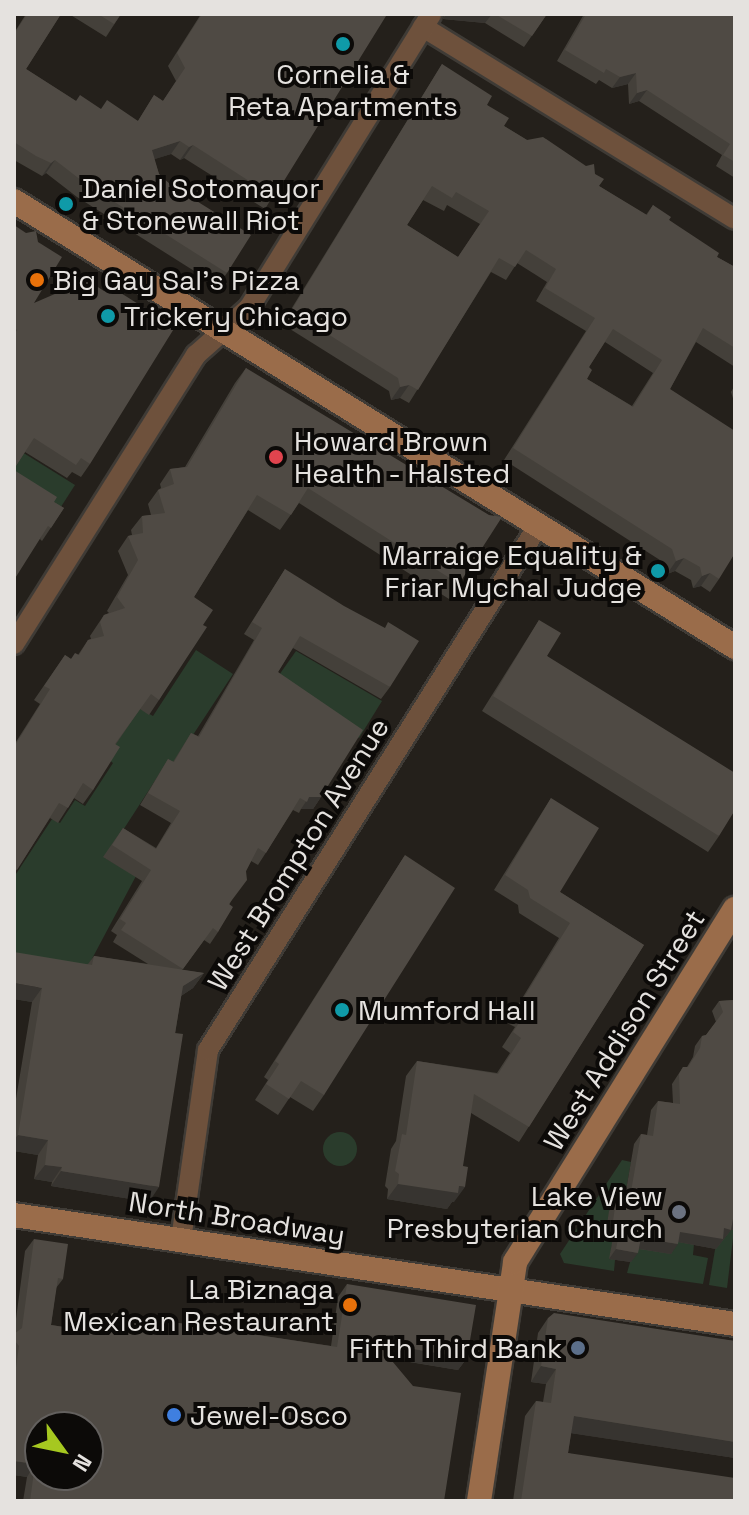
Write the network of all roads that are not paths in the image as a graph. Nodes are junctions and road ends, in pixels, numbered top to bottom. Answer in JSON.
{"nodes":[{"id":1,"x":427,"y":20,"type":"edge"},
{"id":2,"x":14,"y":201,"type":"edge"},
{"id":3,"x":735,"y":219,"type":"edge"},
{"id":4,"x":221,"y":329,"type":"junction"},
{"id":5,"x":538,"y":526,"type":"junction"},
{"id":6,"x":14,"y":644,"type":"edge"},
{"id":7,"x":735,"y":647,"type":"edge"},
{"id":8,"x":735,"y":909,"type":"edge"},
{"id":9,"x":14,"y":1215,"type":"edge"},
{"id":10,"x":181,"y":1240,"type":"junction"},
{"id":11,"x":511,"y":1289,"type":"junction"},
{"id":12,"x":735,"y":1324,"type":"edge"},
{"id":13,"x":479,"y":1501,"type":"edge"}],
"edges":[{"from":1,"to":3,"type":"street"},
{"from":1,"to":4,"type":"street"},
{"from":2,"to":4,"type":"main road"},
{"from":4,"to":5,"type":"main road"},
{"from":4,"to":6,"type":"street"},
{"from":5,"to":7,"type":"main road"},
{"from":5,"to":10,"type":"street","name":"West Brompton Avenue"},
{"from":8,"to":11,"type":"main road","name":"West Addison Street"},
{"from":9,"to":10,"type":"main road","name":"North Broadway"},
{"from":10,"to":11,"type":"main road","name":"North Broadway"},
{"from":11,"to":12,"type":"main road","name":"North Broadway"},
{"from":11,"to":13,"type":"main road","name":"West Addison Street"}]}
